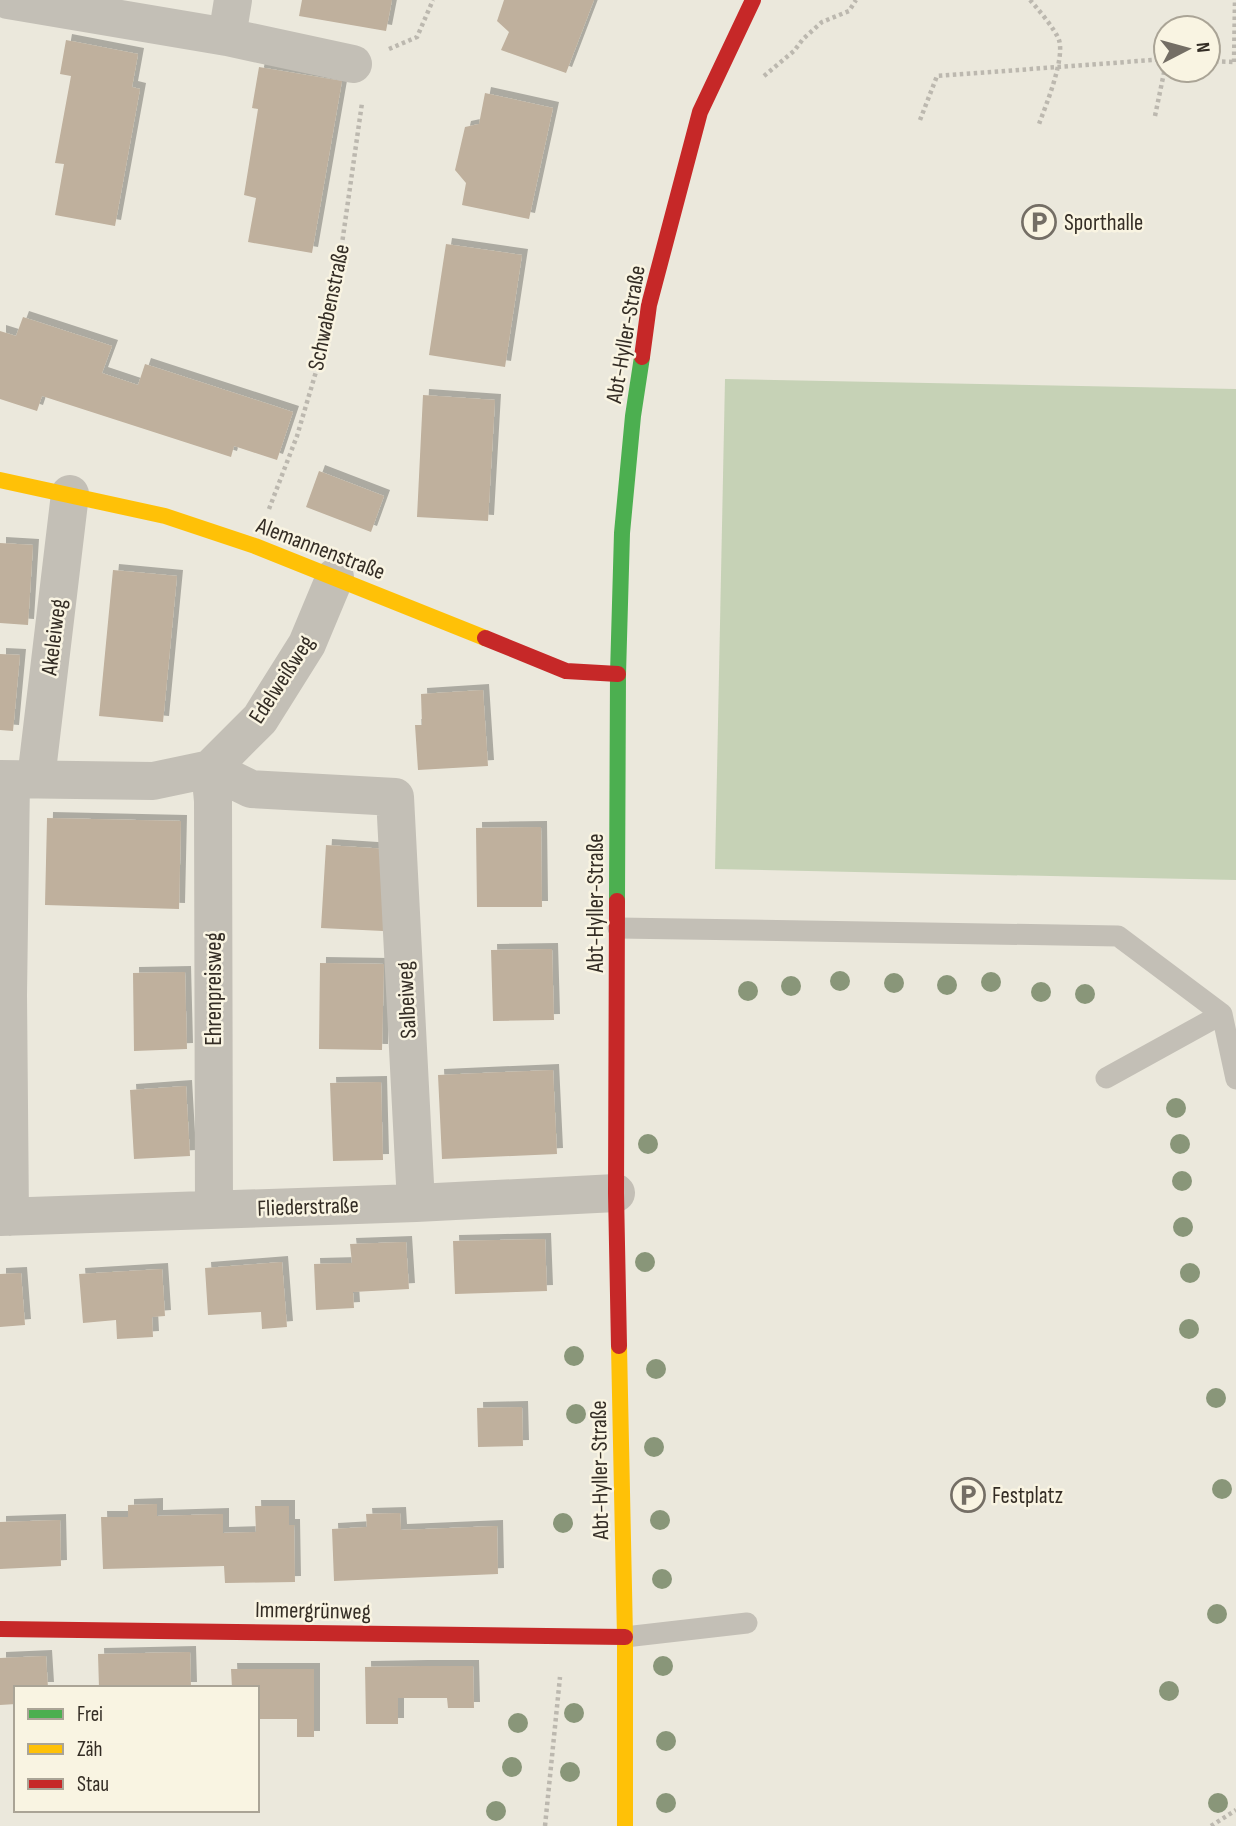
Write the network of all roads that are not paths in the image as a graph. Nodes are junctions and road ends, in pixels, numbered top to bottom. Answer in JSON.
{"nodes":[{"id":1,"x":8,"y":0,"type":"edge"},
{"id":2,"x":233,"y":0,"type":"edge"},
{"id":3,"x":753,"y":0,"type":"edge"},
{"id":4,"x":227,"y":37,"type":"junction"},
{"id":5,"x":353,"y":64,"type":"road end"},
{"id":6,"x":0,"y":481,"type":"edge"},
{"id":7,"x":70,"y":494,"type":"junction"},
{"id":8,"x":335,"y":577,"type":"junction"},
{"id":9,"x":618,"y":674,"type":"junction"},
{"id":10,"x":210,"y":769,"type":"junction"},
{"id":11,"x":15,"y":779,"type":"edge"},
{"id":12,"x":618,"y":928,"type":"junction"},
{"id":13,"x":1222,"y":1014,"type":"junction"},
{"id":14,"x":1106,"y":1078,"type":"dead end"},
{"id":15,"x":1236,"y":1079,"type":"edge"},
{"id":16,"x":616,"y":1193,"type":"junction"},
{"id":17,"x":416,"y":1203,"type":"junction"},
{"id":18,"x":214,"y":1209,"type":"junction"},
{"id":19,"x":5,"y":1217,"type":"edge"},
{"id":20,"x":747,"y":1623,"type":"dead end"},
{"id":21,"x":0,"y":1629,"type":"edge"},
{"id":22,"x":625,"y":1637,"type":"junction"},
{"id":23,"x":625,"y":1826,"type":"edge"}],
"edges":[{"from":1,"to":4,"type":"street"},
{"from":2,"to":4,"type":"street"},
{"from":3,"to":9,"type":"street","name":"Abt-Hyller-Straße"},
{"from":4,"to":5,"type":"street"},
{"from":6,"to":7,"type":"street","name":"Alemannenstraße"},
{"from":7,"to":8,"type":"street","name":"Alemannenstraße"},
{"from":7,"to":11,"type":"street","name":"Akeleiweg"},
{"from":8,"to":9,"type":"street","name":"Alemannenstraße"},
{"from":8,"to":10,"type":"street","name":"Edelweißweg"},
{"from":9,"to":12,"type":"street","name":"Abt-Hyller-Straße"},
{"from":10,"to":11,"type":"street"},
{"from":10,"to":17,"type":"street","name":"Salbeiweg"},
{"from":10,"to":18,"type":"street","name":"Ehrenpreisweg"},
{"from":11,"to":19,"type":"street","name":"Akeleiweg"},
{"from":12,"to":13,"type":"lane"},
{"from":12,"to":16,"type":"street","name":"Abt-Hyller-Straße"},
{"from":13,"to":14,"type":"lane"},
{"from":13,"to":15,"type":"lane"},
{"from":16,"to":17,"type":"street","name":"Fliederstraße"},
{"from":16,"to":22,"type":"street","name":"Abt-Hyller-Straße"},
{"from":17,"to":18,"type":"street","name":"Fliederstraße"},
{"from":18,"to":19,"type":"street","name":"Fliederstraße"},
{"from":20,"to":22,"type":"lane"},
{"from":21,"to":22,"type":"street","name":"Immergrünweg"},
{"from":22,"to":23,"type":"street","name":"Abt-Hyller-Straße"}]}
